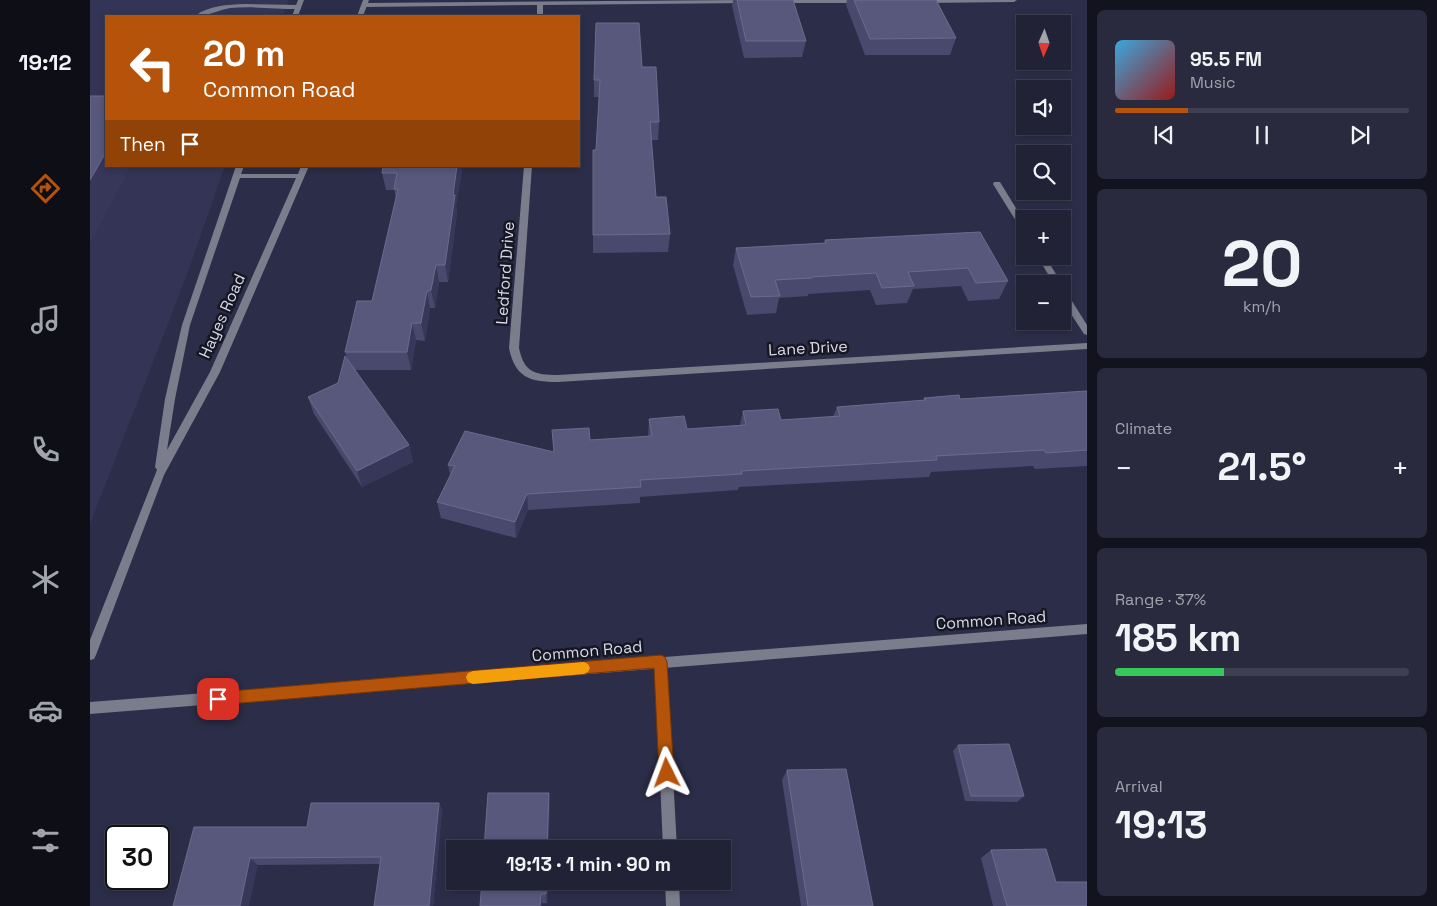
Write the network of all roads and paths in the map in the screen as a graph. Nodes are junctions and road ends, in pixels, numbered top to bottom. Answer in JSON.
{"nodes":[{"id":1,"x":301,"y":0,"type":"edge"},
{"id":2,"x":1014,"y":0,"type":"edge"},
{"id":3,"x":867,"y":1,"type":"edge"},
{"id":4,"x":916,"y":1,"type":"edge"},
{"id":5,"x":365,"y":2,"type":"edge"},
{"id":6,"x":758,"y":2,"type":"edge"},
{"id":7,"x":778,"y":2,"type":"edge"},
{"id":8,"x":540,"y":3,"type":"junction"},
{"id":9,"x":298,"y":7,"type":"junction"},
{"id":10,"x":199,"y":15,"type":"edge"},
{"id":11,"x":294,"y":15,"type":"edge"},
{"id":12,"x":360,"y":15,"type":"edge"},
{"id":13,"x":540,"y":15,"type":"edge"},
{"id":14,"x":240,"y":167,"type":"edge"},
{"id":15,"x":305,"y":167,"type":"edge"},
{"id":16,"x":528,"y":167,"type":"edge"},
{"id":17,"x":237,"y":176,"type":"junction"},
{"id":18,"x":301,"y":176,"type":"junction"},
{"id":19,"x":998,"y":184,"type":"dead end"},
{"id":20,"x":1016,"y":215,"type":"edge"},
{"id":21,"x":1071,"y":306,"type":"edge"},
{"id":22,"x":1087,"y":332,"type":"edge"},
{"id":23,"x":1087,"y":346,"type":"edge"},
{"id":24,"x":531,"y":375,"type":"joint"},
{"id":25,"x":159,"y":475,"type":"junction"},
{"id":26,"x":1087,"y":628,"type":"edge"},
{"id":27,"x":90,"y":655,"type":"edge"},
{"id":28,"x":661,"y":662,"type":"junction"},
{"id":29,"x":90,"y":708,"type":"edge"},
{"id":30,"x":670,"y":840,"type":"edge"},
{"id":31,"x":672,"y":890,"type":"edge"},
{"id":32,"x":673,"y":906,"type":"edge"}],
"edges":[{"from":1,"to":9,"type":"street"},
{"from":2,"to":4,"type":"street"},
{"from":3,"to":7,"type":"street"},
{"from":5,"to":8,"type":"street"},
{"from":5,"to":12,"type":"street"},
{"from":6,"to":8,"type":"street"},
{"from":8,"to":13,"type":"street"},
{"from":9,"to":10,"type":"street"},
{"from":9,"to":11,"type":"street"},
{"from":14,"to":17,"type":"street","name":"Hayes Road"},
{"from":15,"to":18,"type":"street","name":"Hayes Road"},
{"from":16,"to":24,"type":"street","name":"Ledford Drive"},
{"from":17,"to":18,"type":"street"},
{"from":17,"to":25,"type":"street","name":"Hayes Road"},
{"from":18,"to":25,"type":"street","name":"Hayes Road"},
{"from":19,"to":20,"type":"street"},
{"from":21,"to":22,"type":"street"},
{"from":23,"to":24,"type":"street","name":"Lane Drive"},
{"from":25,"to":27,"type":"street","name":"Hayes Road"},
{"from":26,"to":28,"type":"street","name":"Common Road"},
{"from":28,"to":29,"type":"street","name":"Common Road"},
{"from":28,"to":30,"type":"street"},
{"from":31,"to":32,"type":"street"}]}
